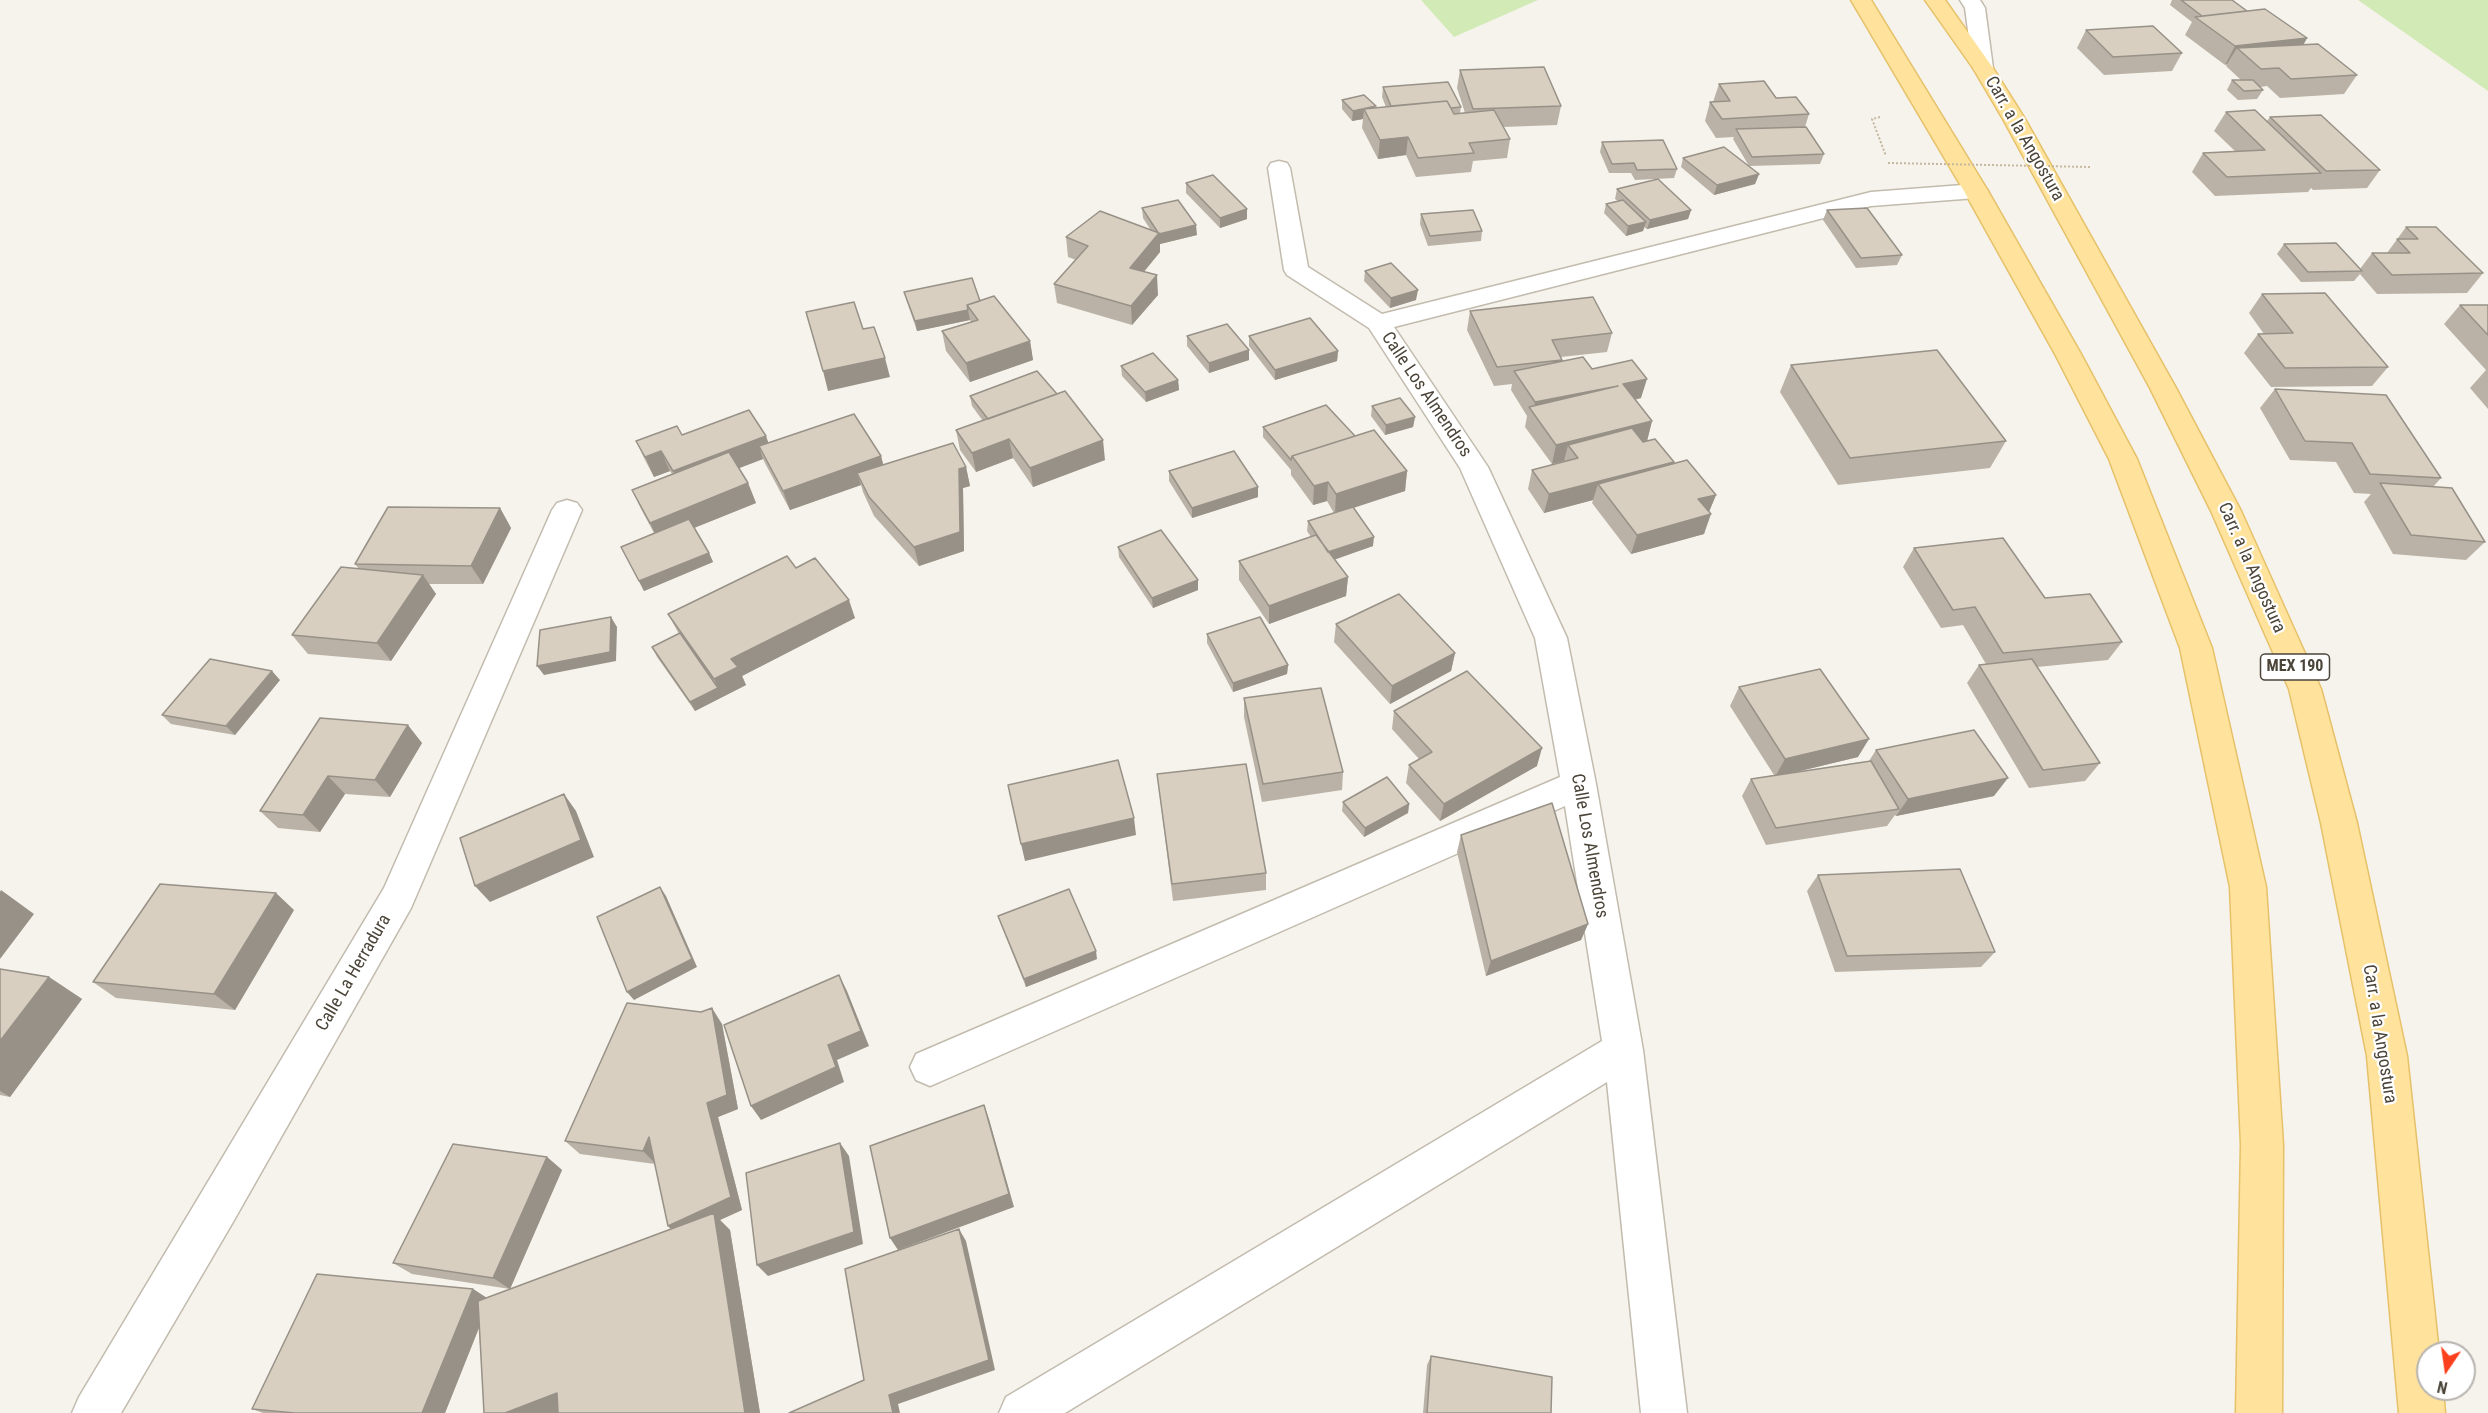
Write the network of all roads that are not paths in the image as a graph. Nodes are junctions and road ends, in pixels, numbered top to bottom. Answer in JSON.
{"nodes":[{"id":1,"x":1861,"y":0,"type":"edge"},
{"id":2,"x":1935,"y":0,"type":"edge"},
{"id":3,"x":1970,"y":0,"type":"edge"},
{"id":4,"x":1983,"y":68,"type":"junction"},
{"id":5,"x":1279,"y":168,"type":"dead end"},
{"id":6,"x":1976,"y":191,"type":"junction"},
{"id":7,"x":1378,"y":324,"type":"junction"},
{"id":8,"x":567,"y":510,"type":"dead end"},
{"id":9,"x":1579,"y":784,"type":"junction"},
{"id":10,"x":1623,"y":1050,"type":"junction"},
{"id":11,"x":930,"y":1067,"type":"dead end"},
{"id":12,"x":95,"y":1413,"type":"edge"},
{"id":13,"x":1022,"y":1413,"type":"edge"},
{"id":14,"x":1664,"y":1413,"type":"edge"},
{"id":15,"x":2259,"y":1413,"type":"edge"},
{"id":16,"x":2422,"y":1413,"type":"edge"}],
"edges":[{"from":1,"to":6,"type":"main road"},
{"from":2,"to":4,"type":"main road","name":"Carr. a la Angostura","number":"MEX 190"},
{"from":3,"to":4,"type":"street"},
{"from":4,"to":16,"type":"main road","name":"Carr. a la Angostura","number":"MEX 190"},
{"from":5,"to":7,"type":"street"},
{"from":6,"to":7,"type":"street"},
{"from":6,"to":15,"type":"main road"},
{"from":7,"to":9,"type":"street","name":"Calle Los Almendros"},
{"from":8,"to":12,"type":"street","name":"Calle La Herradura"},
{"from":9,"to":10,"type":"street","name":"Calle Los Almendros"},
{"from":9,"to":11,"type":"street"},
{"from":10,"to":13,"type":"street"},
{"from":10,"to":14,"type":"street","name":"Calle Los Almendros"}]}
